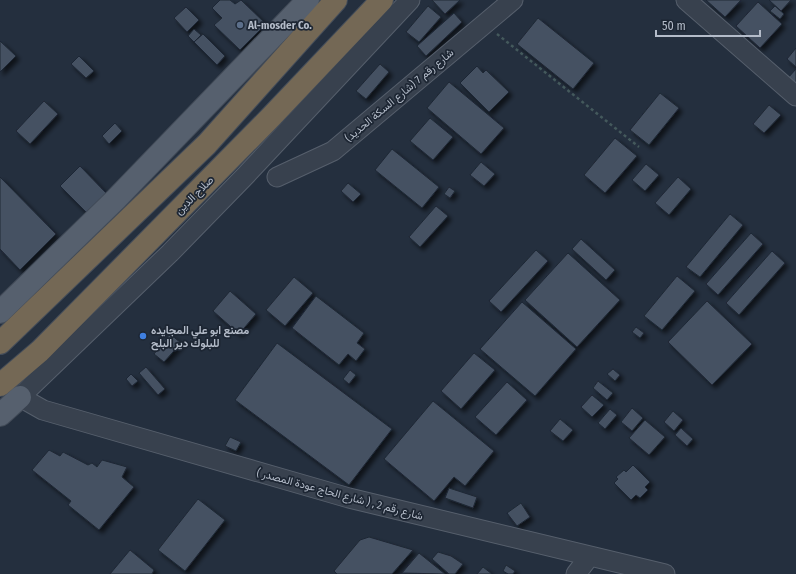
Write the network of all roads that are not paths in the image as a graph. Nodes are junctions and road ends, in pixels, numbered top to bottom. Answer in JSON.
{"nodes":[{"id":1,"x":308,"y":0,"type":"edge"},
{"id":2,"x":336,"y":0,"type":"edge"},
{"id":3,"x":382,"y":0,"type":"edge"},
{"id":4,"x":410,"y":0,"type":"edge"},
{"id":5,"x":513,"y":0,"type":"edge"},
{"id":6,"x":686,"y":0,"type":"edge"},
{"id":7,"x":263,"y":80,"type":"junction"},
{"id":8,"x":796,"y":96,"type":"edge"},
{"id":9,"x":281,"y":106,"type":"junction"},
{"id":10,"x":277,"y":177,"type":"dead end"},
{"id":11,"x":0,"y":312,"type":"edge"},
{"id":12,"x":0,"y":343,"type":"edge"},
{"id":13,"x":0,"y":385,"type":"edge"},
{"id":14,"x":20,"y":397,"type":"junction"},
{"id":15,"x":0,"y":415,"type":"edge"},
{"id":16,"x":589,"y":557,"type":"junction"},
{"id":17,"x":576,"y":574,"type":"edge"},
{"id":18,"x":665,"y":574,"type":"edge"}],
"edges":[{"from":1,"to":11,"type":"main road"},
{"from":2,"to":7,"type":"highway"},
{"from":3,"to":9,"type":"highway","name":"صلاح الدين"},
{"from":4,"to":14,"type":"street"},
{"from":5,"to":10,"type":"street","name":"شارع رقم 7 (شارع السكة الحديد)"},
{"from":6,"to":8,"type":"street"},
{"from":7,"to":9,"type":"highway"},
{"from":7,"to":12,"type":"highway"},
{"from":9,"to":13,"type":"highway","name":"صلاح الدين"},
{"from":14,"to":15,"type":"main road"},
{"from":14,"to":16,"type":"street","name":"شارع رقم 2 , ( شارع الحاج عودة المصدر )"},
{"from":16,"to":17,"type":"street"},
{"from":16,"to":18,"type":"street","name":"شارع رقم 2 , ( شارع الحاج عودة المصدر )"}]}
